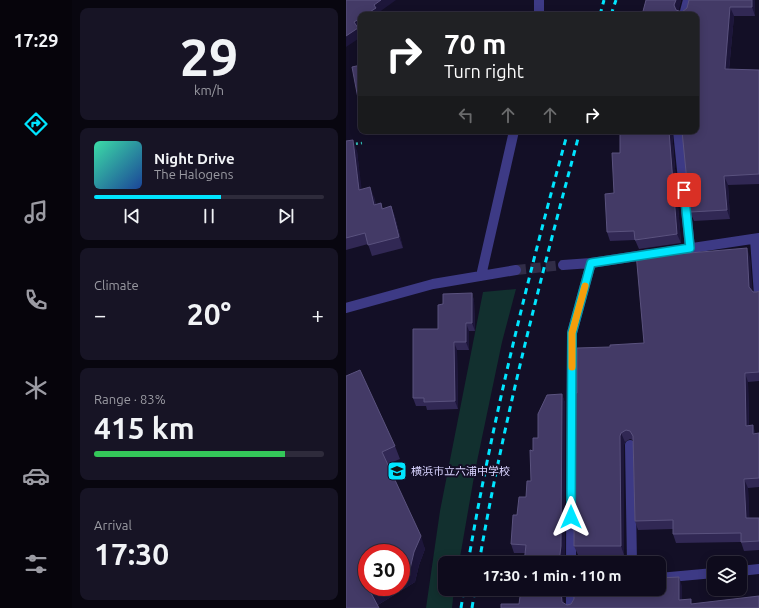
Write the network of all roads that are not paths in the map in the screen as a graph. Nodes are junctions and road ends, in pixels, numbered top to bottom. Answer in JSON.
{"nodes":[{"id":1,"x":539,"y":0,"type":"edge"},
{"id":2,"x":688,"y":0,"type":"edge"},
{"id":3,"x":539,"y":12,"type":"edge"},
{"id":4,"x":685,"y":12,"type":"edge"},
{"id":5,"x":513,"y":134,"type":"edge"},
{"id":6,"x":678,"y":134,"type":"edge"},
{"id":7,"x":757,"y":238,"type":"edge"},
{"id":8,"x":690,"y":248,"type":"junction"},
{"id":9,"x":591,"y":263,"type":"junction"},
{"id":10,"x":563,"y":265,"type":"tunnel mouth"},
{"id":11,"x":516,"y":270,"type":"tunnel mouth"},
{"id":12,"x":482,"y":276,"type":"junction"},
{"id":13,"x":759,"y":295,"type":"edge"},
{"id":14,"x":346,"y":308,"type":"edge"},
{"id":15,"x":630,"y":445,"type":"edge"},
{"id":16,"x":571,"y":556,"type":"edge"},
{"id":17,"x":632,"y":556,"type":"edge"},
{"id":18,"x":759,"y":569,"type":"edge"},
{"id":19,"x":747,"y":570,"type":"edge"},
{"id":20,"x":707,"y":574,"type":"edge"},
{"id":21,"x":666,"y":577,"type":"edge"},
{"id":22,"x":571,"y":596,"type":"edge"},
{"id":23,"x":571,"y":608,"type":"edge"}],
"edges":[{"from":1,"to":3,"type":"street"},
{"from":2,"to":4,"type":"street"},
{"from":5,"to":12,"type":"street"},
{"from":6,"to":8,"type":"street"},
{"from":7,"to":8,"type":"street"},
{"from":7,"to":13,"type":"street"},
{"from":8,"to":9,"type":"street"},
{"from":9,"to":10,"type":"street"},
{"from":9,"to":16,"type":"street"},
{"from":11,"to":12,"type":"street"},
{"from":12,"to":14,"type":"street"},
{"from":15,"to":17,"type":"street"},
{"from":18,"to":19,"type":"street"},
{"from":20,"to":21,"type":"street"},
{"from":22,"to":23,"type":"street"}]}
